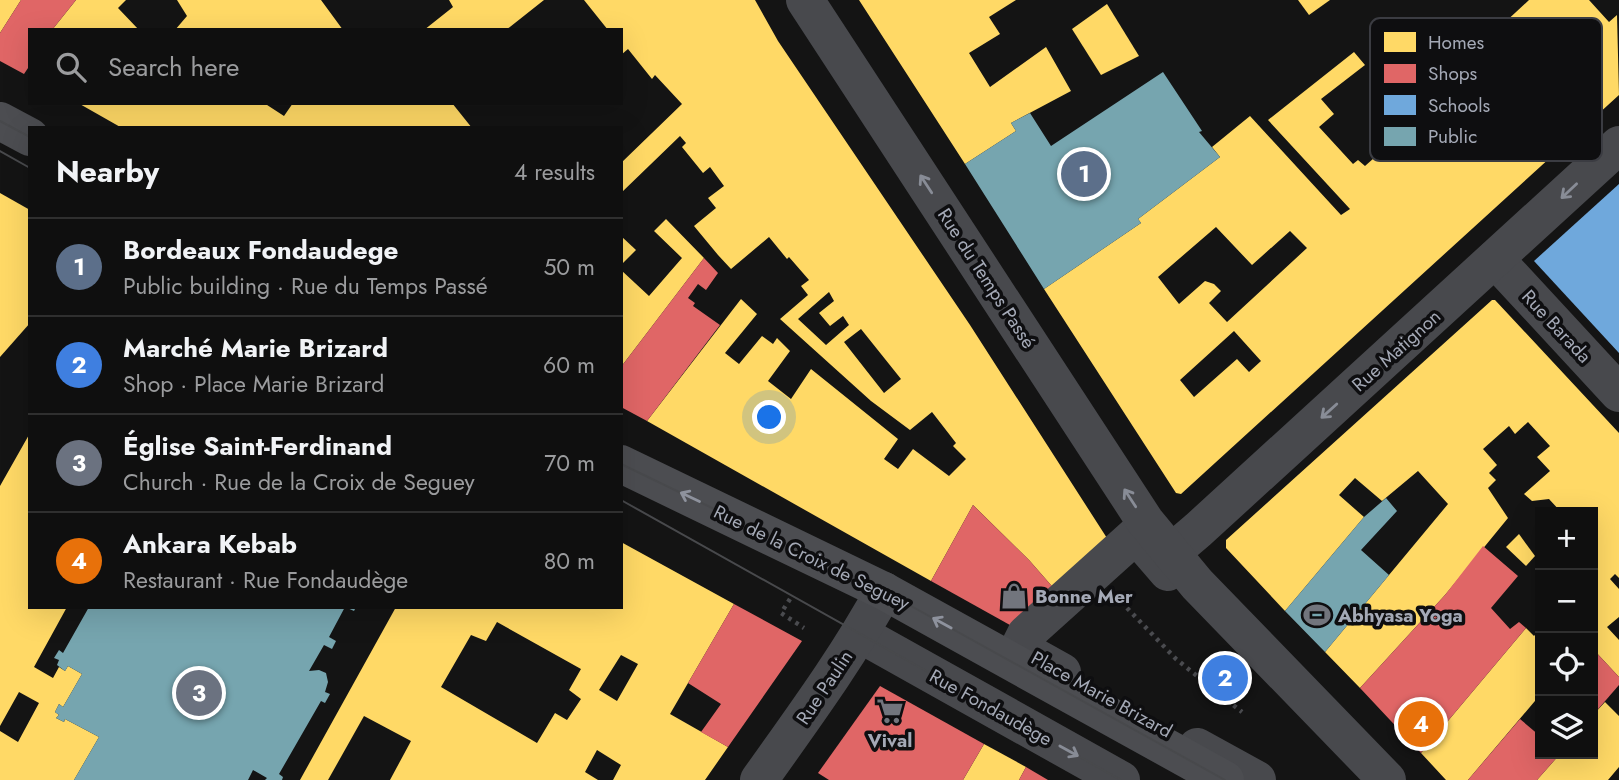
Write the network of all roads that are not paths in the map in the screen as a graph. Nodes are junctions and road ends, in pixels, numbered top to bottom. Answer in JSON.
{"nodes":[{"id":1,"x":806,"y":0,"type":"edge"},
{"id":2,"x":0,"y":121,"type":"edge"},
{"id":3,"x":28,"y":136,"type":"edge"},
{"id":4,"x":1619,"y":145,"type":"edge"},
{"id":5,"x":1602,"y":161,"type":"edge"},
{"id":6,"x":1602,"y":161,"type":"edge"},
{"id":7,"x":1495,"y":259,"type":"junction"},
{"id":8,"x":1619,"y":393,"type":"edge"},
{"id":9,"x":623,"y":465,"type":"edge"},
{"id":10,"x":1171,"y":553,"type":"junction"},
{"id":11,"x":884,"y":591,"type":"junction"},
{"id":12,"x":860,"y":634,"type":"junction"},
{"id":13,"x":759,"y":780,"type":"edge"},
{"id":14,"x":1121,"y":780,"type":"edge"},
{"id":15,"x":1225,"y":780,"type":"edge"},
{"id":16,"x":1257,"y":780,"type":"edge"},
{"id":17,"x":1368,"y":780,"type":"edge"},
{"id":18,"x":1387,"y":780,"type":"edge"}],
"edges":[{"from":10,"to":1,"type":"street","name":"Rue du Temps Passé","one_way":true},
{"from":2,"to":3,"type":"main road"},
{"from":4,"to":5,"type":"street","name":"Rue Matignon","one_way":true},
{"from":6,"to":7,"type":"street","name":"Rue Matignon","one_way":true},
{"from":7,"to":8,"type":"street","name":"Rue Barada"},
{"from":7,"to":10,"type":"street","name":"Rue Matignon","one_way":true},
{"from":11,"to":9,"type":"main road","name":"Rue de la Croix de Seguey","one_way":true},
{"from":10,"to":18,"type":"street"},
{"from":11,"to":12,"type":"street","name":"Rue Paulin"},
{"from":15,"to":11,"type":"main road","name":"Rue de la Croix de Seguey","one_way":true},
{"from":12,"to":13,"type":"street","name":"Rue Paulin"},
{"from":12,"to":14,"type":"street","name":"Rue Fondaudège","one_way":true},
{"from":16,"to":17,"type":"street","name":"Place Marie Brizard"}]}
